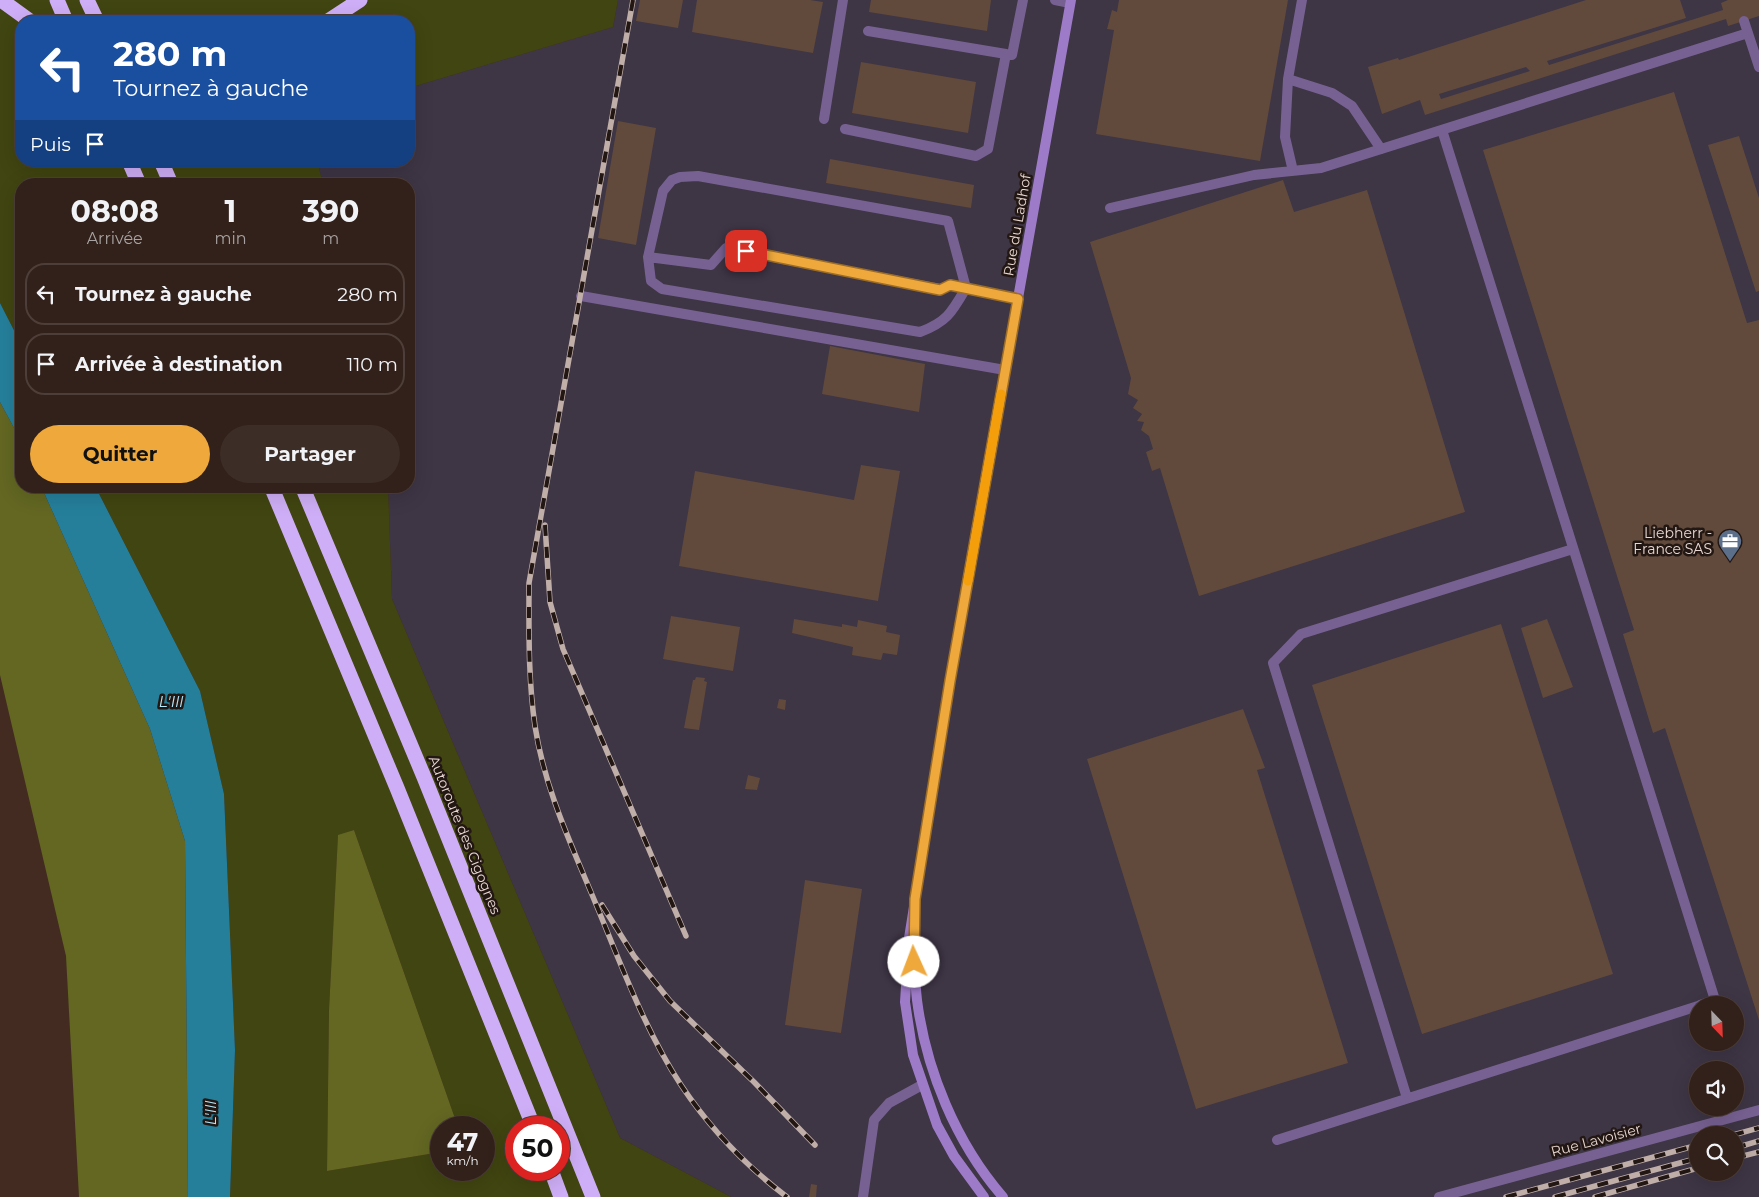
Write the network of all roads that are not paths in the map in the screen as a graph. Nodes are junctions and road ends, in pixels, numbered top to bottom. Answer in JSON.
{"nodes":[{"id":1,"x":1,"y":0,"type":"edge"},
{"id":2,"x":57,"y":0,"type":"edge"},
{"id":3,"x":87,"y":0,"type":"edge"},
{"id":4,"x":360,"y":0,"type":"edge"},
{"id":5,"x":843,"y":0,"type":"edge"},
{"id":6,"x":1023,"y":0,"type":"edge"},
{"id":7,"x":1055,"y":0,"type":"edge"},
{"id":8,"x":1302,"y":0,"type":"edge"},
{"id":9,"x":1070,"y":2,"type":"edge"},
{"id":10,"x":21,"y":15,"type":"edge"},
{"id":11,"x":63,"y":15,"type":"edge"},
{"id":12,"x":94,"y":15,"type":"edge"},
{"id":13,"x":337,"y":15,"type":"edge"},
{"id":14,"x":1744,"y":21,"type":"dead end"},
{"id":15,"x":868,"y":31,"type":"dead end"},
{"id":16,"x":1748,"y":33,"type":"junction"},
{"id":17,"x":1006,"y":54,"type":"junction"},
{"id":18,"x":1759,"y":67,"type":"edge"},
{"id":19,"x":1288,"y":79,"type":"junction"},
{"id":20,"x":824,"y":119,"type":"dead end"},
{"id":21,"x":844,"y":129,"type":"dead end"},
{"id":22,"x":1442,"y":130,"type":"junction"},
{"id":23,"x":1381,"y":149,"type":"junction"},
{"id":24,"x":1292,"y":171,"type":"junction"},
{"id":25,"x":1110,"y":208,"type":"dead end"},
{"id":26,"x":648,"y":257,"type":"junction"},
{"id":27,"x":966,"y":288,"type":"junction"},
{"id":28,"x":581,"y":296,"type":"dead end"},
{"id":29,"x":1018,"y":299,"type":"junction"},
{"id":30,"x":1005,"y":370,"type":"junction"},
{"id":31,"x":273,"y":493,"type":"edge"},
{"id":32,"x":305,"y":493,"type":"edge"},
{"id":33,"x":1573,"y":549,"type":"junction"},
{"id":34,"x":915,"y":899,"type":"junction"},
{"id":35,"x":1714,"y":996,"type":"edge"},
{"id":36,"x":1689,"y":1008,"type":"edge"},
{"id":37,"x":922,"y":1085,"type":"junction"},
{"id":38,"x":1407,"y":1098,"type":"junction"},
{"id":39,"x":1759,"y":1110,"type":"edge"},
{"id":40,"x":529,"y":1116,"type":"edge"},
{"id":41,"x":1277,"y":1140,"type":"dead end"},
{"id":42,"x":555,"y":1181,"type":"edge"},
{"id":43,"x":561,"y":1197,"type":"edge"},
{"id":44,"x":593,"y":1197,"type":"edge"},
{"id":45,"x":863,"y":1197,"type":"edge"},
{"id":46,"x":984,"y":1197,"type":"edge"},
{"id":47,"x":1003,"y":1197,"type":"edge"},
{"id":48,"x":1439,"y":1197,"type":"edge"}],
"edges":[{"from":1,"to":10,"type":"highway"},
{"from":2,"to":11,"type":"highway"},
{"from":3,"to":12,"type":"highway"},
{"from":4,"to":13,"type":"highway"},
{"from":5,"to":20,"type":"street"},
{"from":6,"to":17,"type":"street"},
{"from":7,"to":9,"type":"street"},
{"from":8,"to":19,"type":"street"},
{"from":9,"to":29,"type":"main road","name":"Rue du Ladhof"},
{"from":14,"to":16,"type":"street"},
{"from":15,"to":17,"type":"street"},
{"from":16,"to":18,"type":"street"},
{"from":16,"to":22,"type":"street"},
{"from":17,"to":21,"type":"street"},
{"from":19,"to":23,"type":"street"},
{"from":19,"to":24,"type":"street"},
{"from":22,"to":23,"type":"street"},
{"from":22,"to":33,"type":"street"},
{"from":23,"to":24,"type":"street"},
{"from":24,"to":25,"type":"street"},
{"from":26,"to":27,"type":"street"},
{"from":26,"to":27,"type":"street"},
{"from":26,"to":27,"type":"street"},
{"from":27,"to":29,"type":"street"},
{"from":28,"to":30,"type":"street"},
{"from":29,"to":30,"type":"main road","name":"Rue du Ladhof"},
{"from":30,"to":34,"type":"main road","name":"Rue du Ladhof"},
{"from":31,"to":40,"type":"highway"},
{"from":32,"to":44,"type":"highway","name":"Autoroute des Cigognes"},
{"from":33,"to":35,"type":"street"},
{"from":33,"to":38,"type":"street"},
{"from":34,"to":37,"type":"main road","name":"Rue du Ladhof"},
{"from":34,"to":47,"type":"main road","name":"Rue du Ladhof"},
{"from":36,"to":38,"type":"street"},
{"from":37,"to":45,"type":"street"},
{"from":37,"to":46,"type":"main road","name":"Rue du Ladhof"},
{"from":38,"to":41,"type":"street"},
{"from":39,"to":48,"type":"street","name":"Rue Lavoisier"},
{"from":42,"to":43,"type":"highway"}]}
